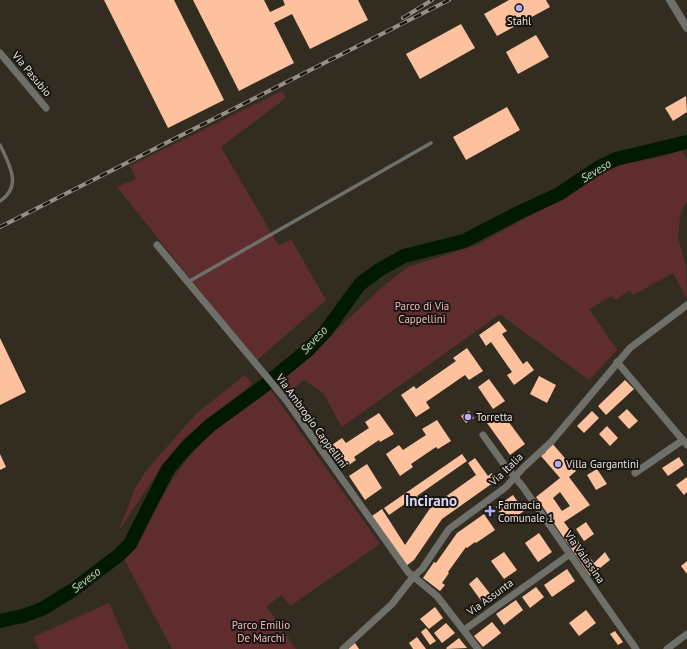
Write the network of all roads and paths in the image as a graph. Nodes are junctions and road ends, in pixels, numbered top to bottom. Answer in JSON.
{"nodes":[{"id":1,"x":670,"y":0,"type":"edge"},
{"id":2,"x":687,"y":28,"type":"edge"},
{"id":3,"x":0,"y":53,"type":"edge"},
{"id":4,"x":46,"y":108,"type":"dead end"},
{"id":5,"x":431,"y":143,"type":"dead end"},
{"id":6,"x":0,"y":145,"type":"edge"},
{"id":7,"x":0,"y":201,"type":"edge"},
{"id":8,"x":157,"y":245,"type":"dead end"},
{"id":9,"x":188,"y":282,"type":"junction"},
{"id":10,"x":687,"y":305,"type":"edge"},
{"id":11,"x":617,"y":362,"type":"junction"},
{"id":12,"x":483,"y":435,"type":"dead end"},
{"id":13,"x":685,"y":442,"type":"edge"},
{"id":14,"x":635,"y":473,"type":"dead end"},
{"id":15,"x":516,"y":478,"type":"junction"},
{"id":16,"x":570,"y":554,"type":"junction"},
{"id":17,"x":413,"y":577,"type":"junction"},
{"id":18,"x":464,"y":630,"type":"junction"},
{"id":19,"x":687,"y":634,"type":"edge"},
{"id":20,"x":343,"y":649,"type":"edge"},
{"id":21,"x":478,"y":649,"type":"edge"},
{"id":22,"x":636,"y":649,"type":"edge"},
{"id":23,"x":668,"y":649,"type":"edge"}],
"edges":[{"from":1,"to":2,"type":"street"},
{"from":3,"to":4,"type":"street","name":"Via Pasubio"},
{"from":5,"to":9,"type":"lane"},
{"from":6,"to":7,"type":"lane"},
{"from":8,"to":9,"type":"street","name":"Via Ambrogio Cappellini"},
{"from":9,"to":17,"type":"street","name":"Via Ambrogio Cappellini"},
{"from":10,"to":11,"type":"street","name":"Via Italia"},
{"from":11,"to":13,"type":"street"},
{"from":11,"to":15,"type":"street","name":"Via Italia"},
{"from":12,"to":15,"type":"street","name":"Via Valassina"},
{"from":13,"to":14,"type":"street"},
{"from":15,"to":16,"type":"street","name":"Via Valassina"},
{"from":15,"to":17,"type":"street","name":"Via Italia"},
{"from":16,"to":18,"type":"street","name":"Via Assunta"},
{"from":16,"to":22,"type":"street","name":"Via Valassina"},
{"from":17,"to":18,"type":"street","name":"Via Assunta"},
{"from":17,"to":20,"type":"street","name":"Via Italia"},
{"from":18,"to":21,"type":"street"},
{"from":19,"to":23,"type":"street"}]}
